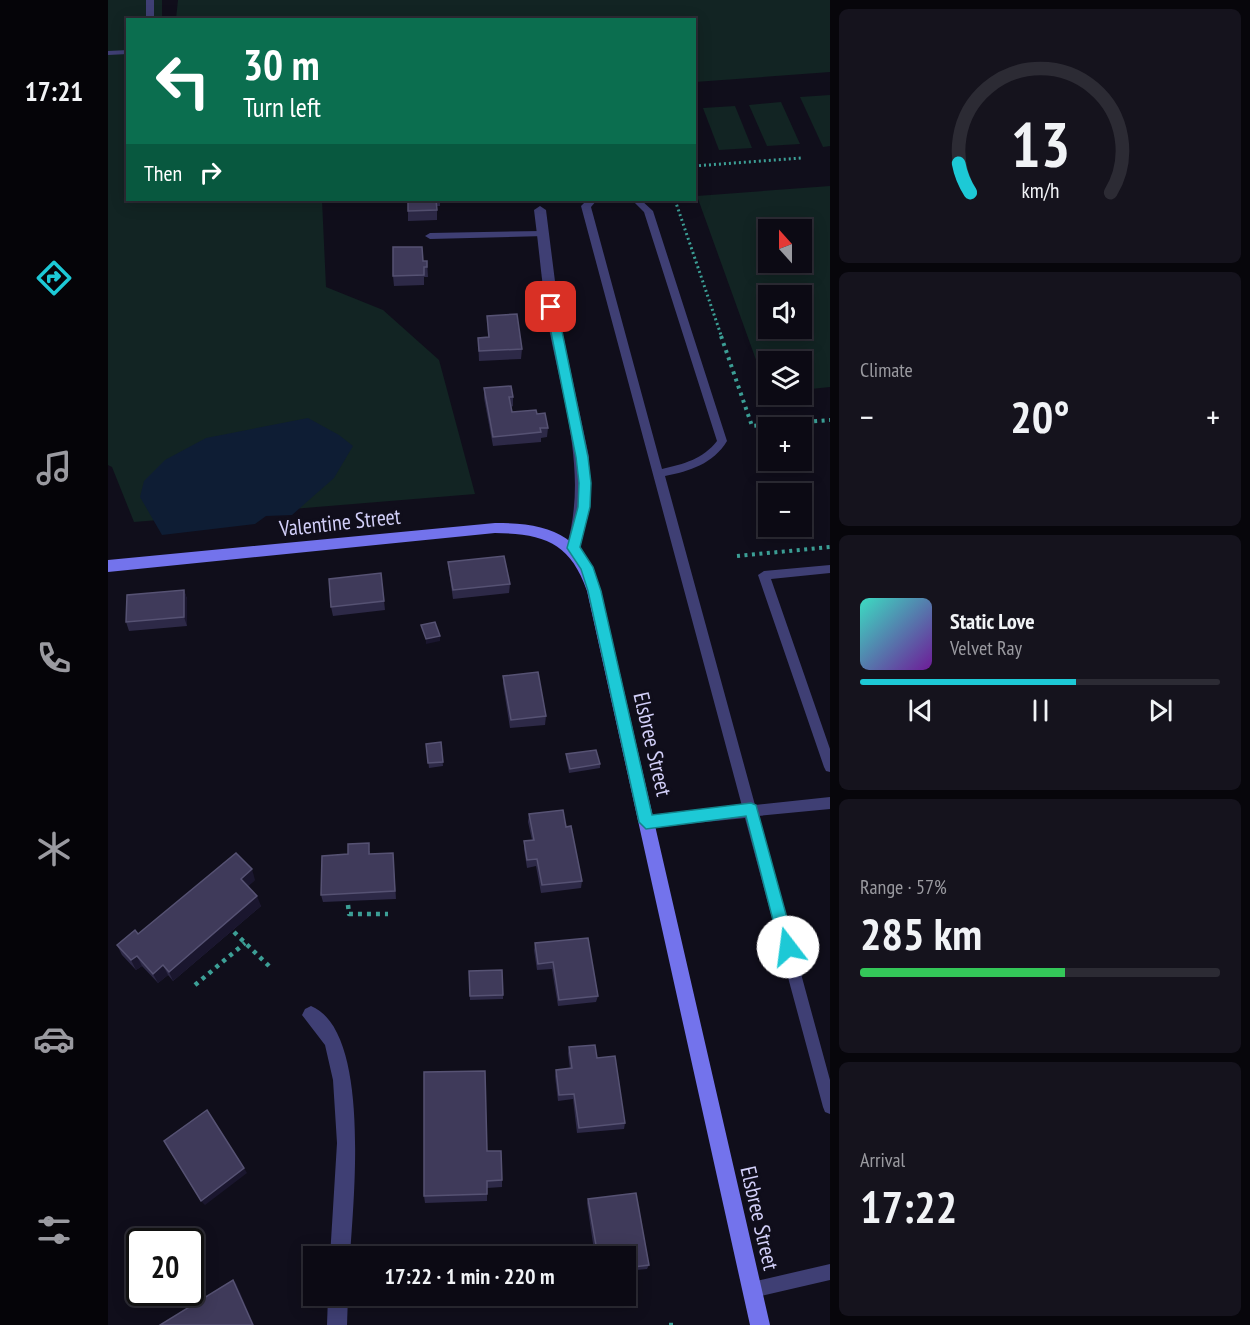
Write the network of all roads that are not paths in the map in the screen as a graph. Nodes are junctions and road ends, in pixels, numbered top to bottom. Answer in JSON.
{"nodes":[{"id":1,"x":150,"y":0,"type":"edge"},
{"id":2,"x":150,"y":18,"type":"edge"},
{"id":3,"x":126,"y":52,"type":"edge"},
{"id":4,"x":108,"y":53,"type":"edge"},
{"id":5,"x":591,"y":201,"type":"edge"},
{"id":6,"x":637,"y":201,"type":"edge"},
{"id":7,"x":540,"y":210,"type":"dead end"},
{"id":8,"x":542,"y":234,"type":"junction"},
{"id":9,"x":430,"y":236,"type":"dead end"},
{"id":10,"x":660,"y":473,"type":"junction"},
{"id":11,"x":573,"y":548,"type":"junction"},
{"id":12,"x":108,"y":566,"type":"edge"},
{"id":13,"x":830,"y":569,"type":"edge"},
{"id":14,"x":826,"y":744,"type":"edge"},
{"id":15,"x":830,"y":767,"type":"edge"},
{"id":16,"x":830,"y":802,"type":"edge"},
{"id":17,"x":751,"y":809,"type":"junction"},
{"id":18,"x":646,"y":822,"type":"junction"},
{"id":19,"x":311,"y":1015,"type":"dead end"},
{"id":20,"x":830,"y":1107,"type":"edge"},
{"id":21,"x":341,"y":1246,"type":"edge"},
{"id":22,"x":830,"y":1272,"type":"edge"},
{"id":23,"x":752,"y":1290,"type":"junction"},
{"id":24,"x":338,"y":1306,"type":"edge"},
{"id":25,"x":337,"y":1325,"type":"edge"},
{"id":26,"x":760,"y":1325,"type":"edge"}],
"edges":[{"from":1,"to":2,"type":"lane"},
{"from":3,"to":4,"type":"lane"},
{"from":5,"to":10,"type":"lane"},
{"from":6,"to":10,"type":"lane"},
{"from":7,"to":8,"type":"street"},
{"from":8,"to":9,"type":"lane"},
{"from":8,"to":11,"type":"street"},
{"from":10,"to":17,"type":"lane"},
{"from":11,"to":12,"type":"street","name":"Valentine Street"},
{"from":11,"to":18,"type":"street","name":"Elsbree Street"},
{"from":13,"to":14,"type":"lane"},
{"from":14,"to":15,"type":"lane"},
{"from":16,"to":17,"type":"lane"},
{"from":17,"to":18,"type":"lane"},
{"from":17,"to":20,"type":"lane"},
{"from":18,"to":23,"type":"street","name":"Elsbree Street"},
{"from":19,"to":21,"type":"street"},
{"from":22,"to":23,"type":"lane"},
{"from":23,"to":26,"type":"street","name":"Elsbree Street"},
{"from":24,"to":25,"type":"street"}]}
